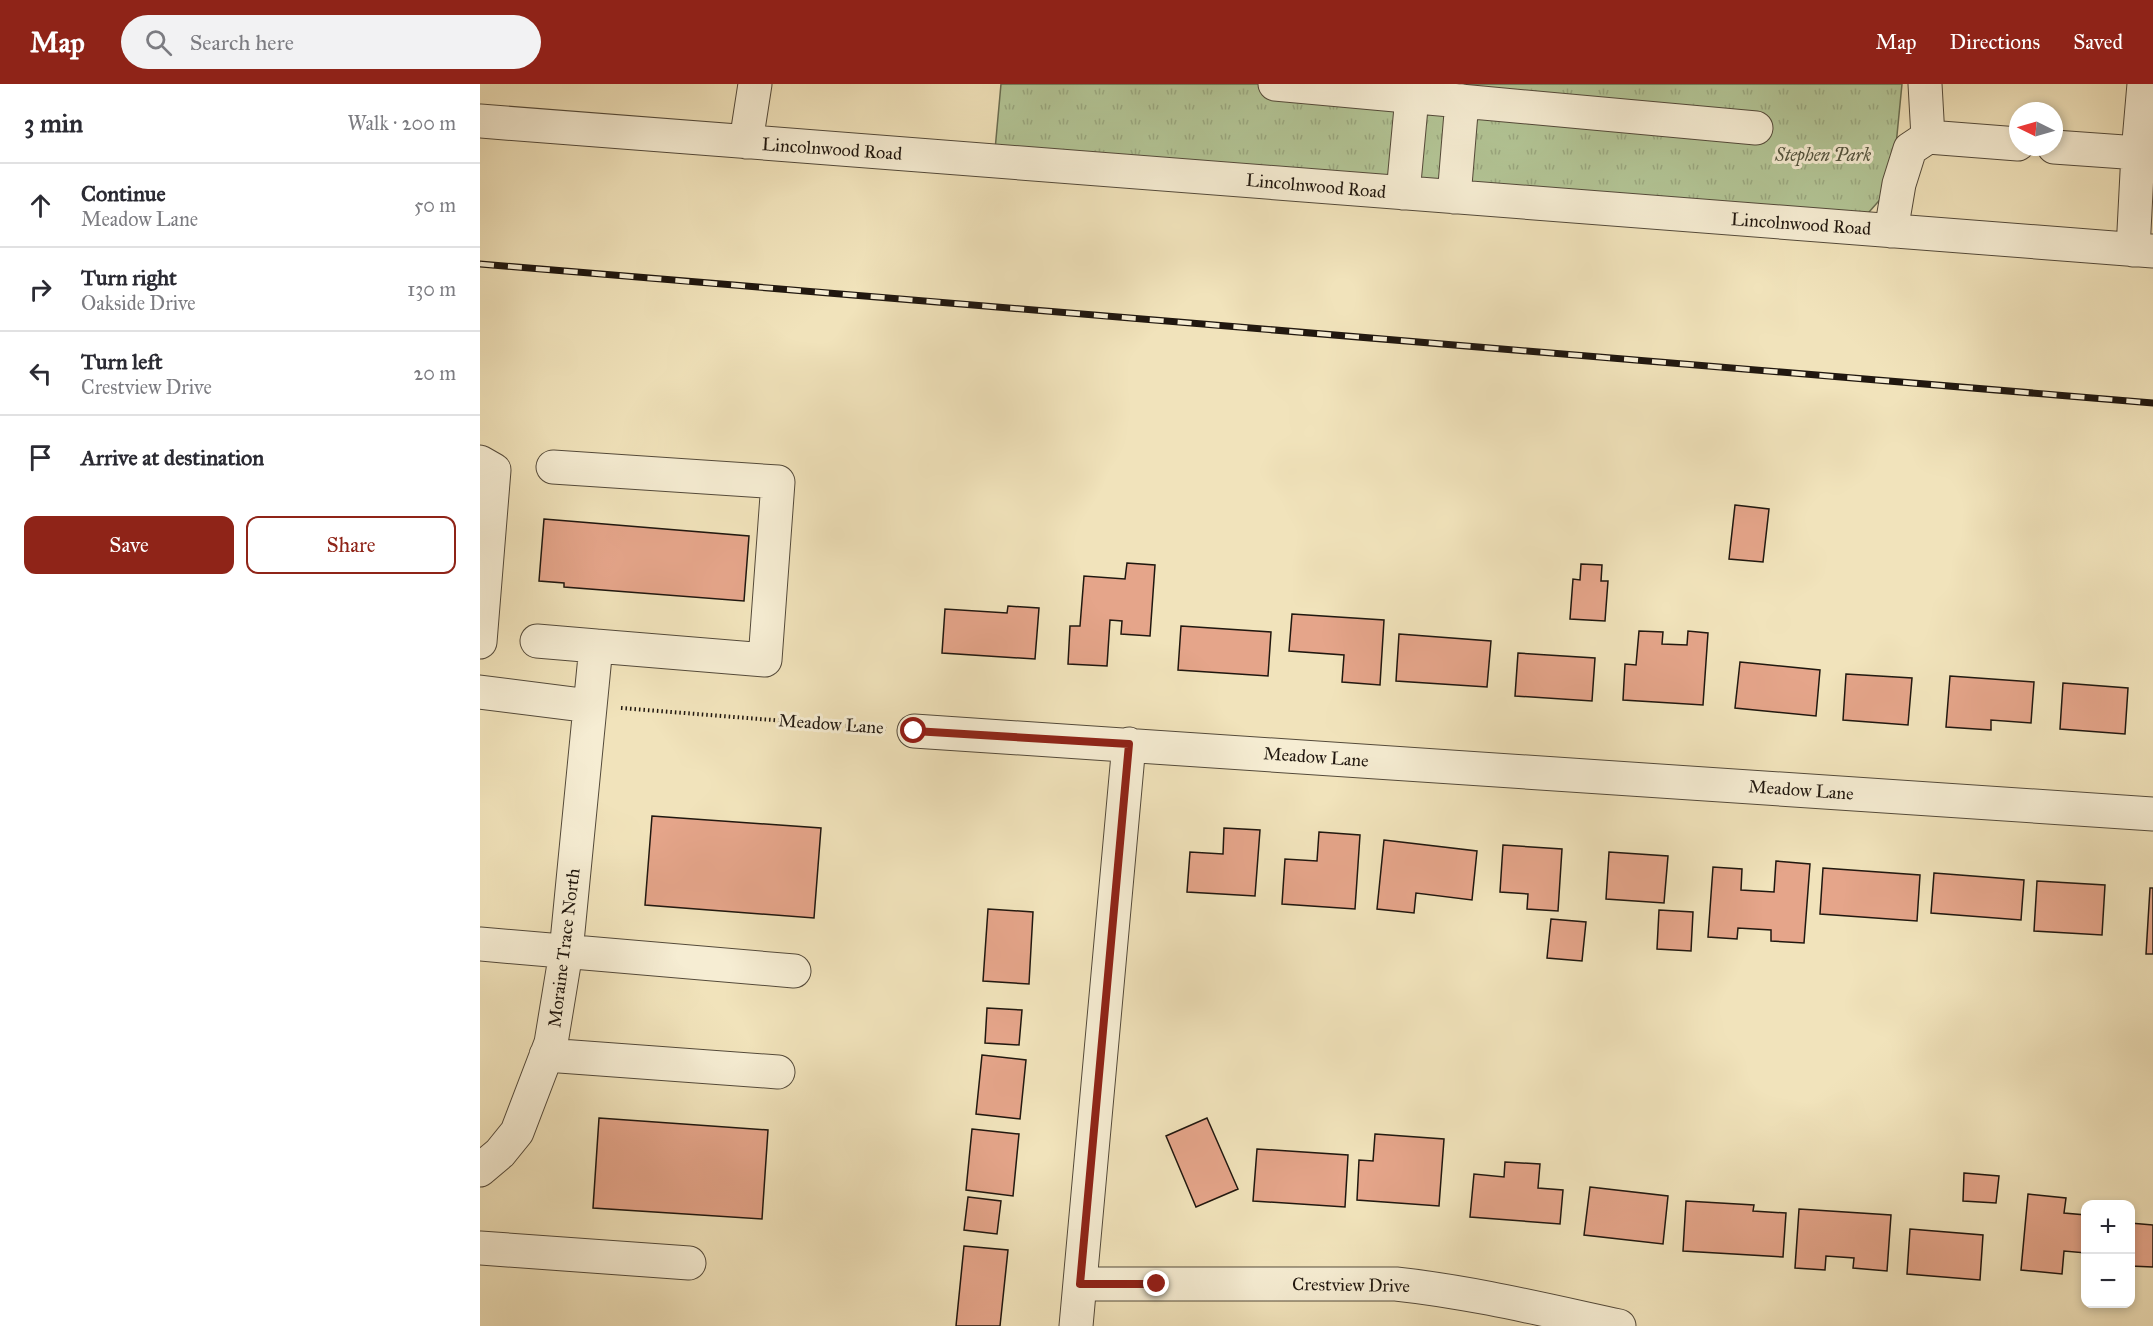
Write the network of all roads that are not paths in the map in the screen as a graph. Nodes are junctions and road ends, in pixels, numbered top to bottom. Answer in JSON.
{"nodes":[{"id":1,"x":755,"y":84,"type":"edge"},
{"id":2,"x":1275,"y":84,"type":"edge"},
{"id":3,"x":1924,"y":84,"type":"edge"},
{"id":4,"x":2144,"y":84,"type":"edge"},
{"id":5,"x":1412,"y":97,"type":"junction"},
{"id":6,"x":1462,"y":101,"type":"junction"},
{"id":7,"x":480,"y":121,"type":"edge"},
{"id":8,"x":1756,"y":128,"type":"dead end"},
{"id":9,"x":1928,"y":137,"type":"junction"},
{"id":10,"x":746,"y":142,"type":"junction"},
{"id":11,"x":2009,"y":143,"type":"edge"},
{"id":12,"x":2063,"y":148,"type":"edge"},
{"id":13,"x":2145,"y":154,"type":"edge"},
{"id":14,"x":1403,"y":193,"type":"junction"},
{"id":15,"x":1454,"y":197,"type":"junction"},
{"id":16,"x":1892,"y":231,"type":"junction"},
{"id":17,"x":2143,"y":250,"type":"edge"},
{"id":18,"x":480,"y":462,"type":"edge"},
{"id":19,"x":553,"y":467,"type":"dead end"},
{"id":20,"x":537,"y":641,"type":"dead end"},
{"id":21,"x":480,"y":642,"type":"edge"},
{"id":22,"x":596,"y":645,"type":"junction"},
{"id":23,"x":480,"y":692,"type":"edge"},
{"id":24,"x":590,"y":706,"type":"junction"},
{"id":25,"x":914,"y":731,"type":"road end"},
{"id":26,"x":1129,"y":744,"type":"junction"},
{"id":27,"x":2153,"y":814,"type":"edge"},
{"id":28,"x":480,"y":944,"type":"edge"},
{"id":29,"x":566,"y":952,"type":"junction"},
{"id":30,"x":794,"y":971,"type":"dead end"},
{"id":31,"x":546,"y":1055,"type":"junction"},
{"id":32,"x":778,"y":1072,"type":"dead end"},
{"id":33,"x":486,"y":1157,"type":"edge"},
{"id":34,"x":480,"y":1248,"type":"edge"},
{"id":35,"x":688,"y":1263,"type":"dead end"},
{"id":36,"x":1080,"y":1284,"type":"junction"},
{"id":37,"x":1076,"y":1326,"type":"edge"},
{"id":38,"x":1618,"y":1326,"type":"edge"}],
"edges":[{"from":1,"to":10,"type":"street"},
{"from":2,"to":5,"type":"street"},
{"from":3,"to":9,"type":"street"},
{"from":4,"to":13,"type":"street"},
{"from":5,"to":6,"type":"street"},
{"from":5,"to":14,"type":"street"},
{"from":6,"to":8,"type":"street"},
{"from":6,"to":15,"type":"street"},
{"from":7,"to":10,"type":"street","name":"Lincolnwood Road"},
{"from":9,"to":11,"type":"street"},
{"from":9,"to":16,"type":"street"},
{"from":10,"to":14,"type":"street","name":"Lincolnwood Road"},
{"from":12,"to":13,"type":"street"},
{"from":13,"to":17,"type":"street"},
{"from":14,"to":15,"type":"street","name":"Lincolnwood Road"},
{"from":15,"to":16,"type":"street","name":"Lincolnwood Road"},
{"from":16,"to":17,"type":"street","name":"Lincolnwood Road"},
{"from":18,"to":21,"type":"street"},
{"from":19,"to":22,"type":"street"},
{"from":20,"to":22,"type":"street"},
{"from":22,"to":24,"type":"street","name":"Moraine Trace North"},
{"from":23,"to":24,"type":"street"},
{"from":24,"to":29,"type":"street","name":"Moraine Trace North"},
{"from":25,"to":26,"type":"street","name":"Meadow Lane"},
{"from":26,"to":27,"type":"street","name":"Meadow Lane"},
{"from":26,"to":36,"type":"street"},
{"from":28,"to":29,"type":"street"},
{"from":29,"to":30,"type":"street"},
{"from":29,"to":31,"type":"street","name":"Moraine Trace North"},
{"from":31,"to":32,"type":"street"},
{"from":31,"to":33,"type":"street","name":"Moraine Trace North"},
{"from":34,"to":35,"type":"street"},
{"from":36,"to":37,"type":"street"},
{"from":36,"to":38,"type":"street","name":"Crestview Drive"}]}
